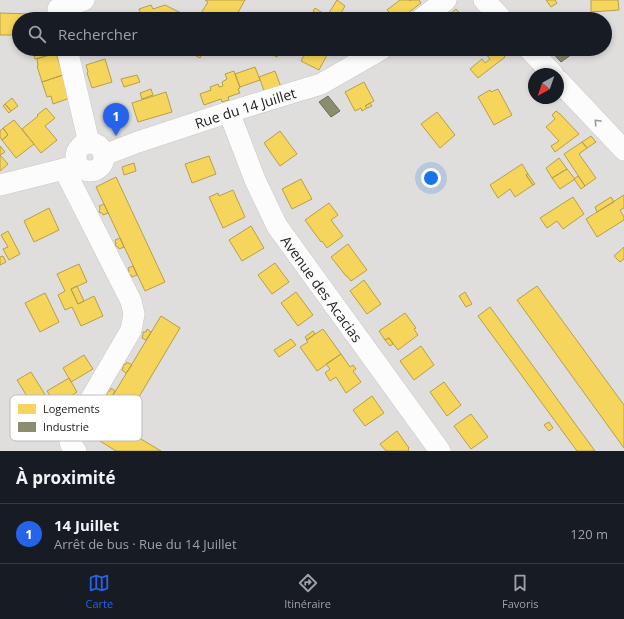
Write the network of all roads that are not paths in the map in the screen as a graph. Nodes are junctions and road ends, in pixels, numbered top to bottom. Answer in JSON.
{"nodes":[{"id":1,"x":84,"y":0,"type":"edge"},
{"id":2,"x":446,"y":0,"type":"edge"},
{"id":3,"x":484,"y":0,"type":"edge"},
{"id":4,"x":58,"y":9,"type":"edge"},
{"id":5,"x":431,"y":12,"type":"edge"},
{"id":6,"x":495,"y":12,"type":"edge"},
{"id":7,"x":68,"y":56,"type":"edge"},
{"id":8,"x":370,"y":56,"type":"edge"},
{"id":9,"x":536,"y":56,"type":"edge"},
{"id":10,"x":547,"y":68,"type":"edge"},
{"id":11,"x":564,"y":86,"type":"edge"},
{"id":12,"x":229,"y":112,"type":"junction"},
{"id":13,"x":624,"y":150,"type":"edge"},
{"id":14,"x":85,"y":160,"type":"junction"},
{"id":15,"x":0,"y":185,"type":"edge"},
{"id":16,"x":93,"y":395,"type":"edge"},
{"id":17,"x":69,"y":441,"type":"edge"},
{"id":18,"x":76,"y":451,"type":"edge"},
{"id":19,"x":440,"y":451,"type":"edge"}],
"edges":[{"from":1,"to":4,"type":"street"},
{"from":2,"to":5,"type":"street"},
{"from":3,"to":6,"type":"street"},
{"from":7,"to":14,"type":"street"},
{"from":8,"to":12,"type":"street","name":"Rue du 14 Juillet"},
{"from":9,"to":10,"type":"street"},
{"from":13,"to":11,"type":"street","one_way":true},
{"from":12,"to":14,"type":"street","name":"Rue du 14 Juillet"},
{"from":12,"to":19,"type":"street","name":"Avenue des Acacias"},
{"from":14,"to":15,"type":"street","name":"Rue du 14 Juillet"},
{"from":14,"to":16,"type":"street"},
{"from":17,"to":18,"type":"street"}]}
